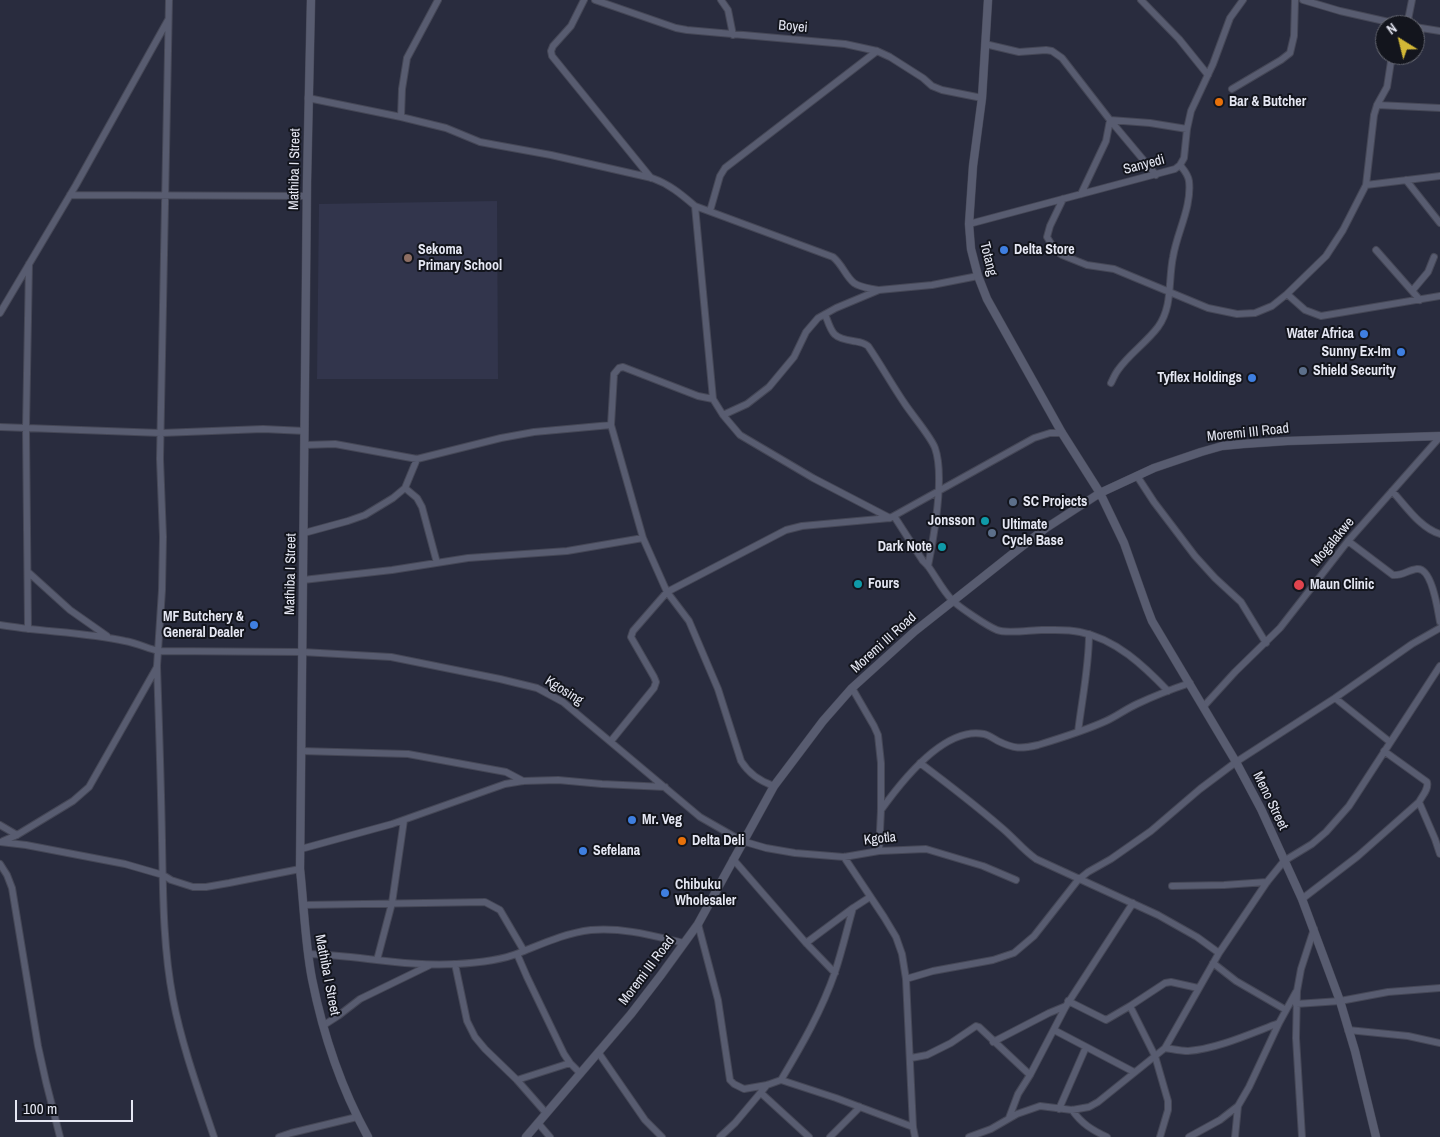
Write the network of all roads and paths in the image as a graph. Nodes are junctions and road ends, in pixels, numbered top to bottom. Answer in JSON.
{"nodes":[{"id":1,"x":170,"y":0,"type":"edge"},
{"id":2,"x":311,"y":0,"type":"edge"},
{"id":3,"x":438,"y":0,"type":"edge"},
{"id":4,"x":584,"y":0,"type":"edge"},
{"id":5,"x":595,"y":0,"type":"edge"},
{"id":6,"x":721,"y":0,"type":"edge"},
{"id":7,"x":988,"y":0,"type":"edge"},
{"id":8,"x":1141,"y":0,"type":"edge"},
{"id":9,"x":1243,"y":0,"type":"edge"},
{"id":10,"x":1295,"y":0,"type":"edge"},
{"id":11,"x":1302,"y":0,"type":"edge"},
{"id":12,"x":1412,"y":0,"type":"edge"},
{"id":13,"x":1409,"y":15,"type":"edge"},
{"id":14,"x":169,"y":19,"type":"junction"},
{"id":15,"x":1375,"y":19,"type":"edge"},
{"id":16,"x":1425,"y":29,"type":"edge"},
{"id":17,"x":1440,"y":32,"type":"edge"},
{"id":18,"x":733,"y":35,"type":"junction"},
{"id":19,"x":985,"y":44,"type":"junction"},
{"id":20,"x":877,"y":51,"type":"junction"},
{"id":21,"x":1390,"y":65,"type":"edge"},
{"id":22,"x":1208,"y":75,"type":"junction"},
{"id":23,"x":1232,"y":89,"type":"dead end"},
{"id":24,"x":308,"y":98,"type":"junction"},
{"id":25,"x":982,"y":98,"type":"junction"},
{"id":26,"x":1376,"y":105,"type":"junction"},
{"id":27,"x":1440,"y":108,"type":"edge"},
{"id":28,"x":402,"y":117,"type":"junction"},
{"id":29,"x":1110,"y":120,"type":"junction"},
{"id":30,"x":1187,"y":129,"type":"junction"},
{"id":31,"x":1180,"y":165,"type":"junction"},
{"id":32,"x":1156,"y":175,"type":"junction"},
{"id":33,"x":1440,"y":176,"type":"edge"},
{"id":34,"x":652,"y":178,"type":"junction"},
{"id":35,"x":1406,"y":180,"type":"junction"},
{"id":36,"x":1366,"y":185,"type":"junction"},
{"id":37,"x":1081,"y":194,"type":"junction"},
{"id":38,"x":70,"y":195,"type":"junction"},
{"id":39,"x":165,"y":196,"type":"junction"},
{"id":40,"x":307,"y":196,"type":"junction"},
{"id":41,"x":1063,"y":199,"type":"junction"},
{"id":42,"x":695,"y":206,"type":"junction"},
{"id":43,"x":710,"y":211,"type":"junction"},
{"id":44,"x":1440,"y":223,"type":"edge"},
{"id":45,"x":968,"y":224,"type":"junction"},
{"id":46,"x":1376,"y":250,"type":"dead end"},
{"id":47,"x":1434,"y":257,"type":"dead end"},
{"id":48,"x":29,"y":264,"type":"junction"},
{"id":49,"x":978,"y":276,"type":"junction"},
{"id":50,"x":878,"y":290,"type":"junction"},
{"id":51,"x":1412,"y":291,"type":"junction"},
{"id":52,"x":1170,"y":293,"type":"junction"},
{"id":53,"x":1286,"y":294,"type":"junction"},
{"id":54,"x":1440,"y":296,"type":"edge"},
{"id":55,"x":1420,"y":300,"type":"junction"},
{"id":56,"x":0,"y":313,"type":"edge"},
{"id":57,"x":825,"y":314,"type":"junction"},
{"id":58,"x":1111,"y":384,"type":"dead end"},
{"id":59,"x":713,"y":399,"type":"junction"},
{"id":60,"x":723,"y":414,"type":"junction"},
{"id":61,"x":611,"y":425,"type":"junction"},
{"id":62,"x":0,"y":427,"type":"edge"},
{"id":63,"x":26,"y":428,"type":"junction"},
{"id":64,"x":305,"y":431,"type":"junction"},
{"id":65,"x":161,"y":433,"type":"junction"},
{"id":66,"x":1062,"y":433,"type":"junction"},
{"id":67,"x":1440,"y":437,"type":"edge"},
{"id":68,"x":305,"y":445,"type":"junction"},
{"id":69,"x":417,"y":459,"type":"junction"},
{"id":70,"x":1137,"y":476,"type":"junction"},
{"id":71,"x":405,"y":488,"type":"junction"},
{"id":72,"x":938,"y":491,"type":"junction"},
{"id":73,"x":1392,"y":491,"type":"junction"},
{"id":74,"x":1100,"y":493,"type":"junction"},
{"id":75,"x":892,"y":517,"type":"junction"},
{"id":76,"x":304,"y":533,"type":"junction"},
{"id":77,"x":1440,"y":534,"type":"edge"},
{"id":78,"x":643,"y":538,"type":"junction"},
{"id":79,"x":1348,"y":541,"type":"junction"},
{"id":80,"x":437,"y":563,"type":"junction"},
{"id":81,"x":928,"y":566,"type":"junction"},
{"id":82,"x":28,"y":572,"type":"junction"},
{"id":83,"x":303,"y":580,"type":"junction"},
{"id":84,"x":667,"y":592,"type":"junction"},
{"id":85,"x":952,"y":600,"type":"junction"},
{"id":86,"x":1440,"y":622,"type":"edge"},
{"id":87,"x":0,"y":625,"type":"edge"},
{"id":88,"x":1440,"y":628,"type":"edge"},
{"id":89,"x":28,"y":629,"type":"junction"},
{"id":90,"x":1089,"y":634,"type":"junction"},
{"id":91,"x":110,"y":638,"type":"junction"},
{"id":92,"x":1266,"y":642,"type":"junction"},
{"id":93,"x":158,"y":651,"type":"junction"},
{"id":94,"x":302,"y":652,"type":"junction"},
{"id":95,"x":158,"y":666,"type":"junction"},
{"id":96,"x":1440,"y":666,"type":"edge"},
{"id":97,"x":1190,"y":683,"type":"junction"},
{"id":98,"x":852,"y":688,"type":"junction"},
{"id":99,"x":1168,"y":691,"type":"junction"},
{"id":100,"x":1335,"y":698,"type":"junction"},
{"id":101,"x":1204,"y":706,"type":"junction"},
{"id":102,"x":1078,"y":732,"type":"junction"},
{"id":103,"x":611,"y":741,"type":"junction"},
{"id":104,"x":1390,"y":742,"type":"junction"},
{"id":105,"x":302,"y":751,"type":"junction"},
{"id":106,"x":1384,"y":751,"type":"junction"},
{"id":107,"x":1236,"y":762,"type":"junction"},
{"id":108,"x":920,"y":763,"type":"junction"},
{"id":109,"x":523,"y":782,"type":"junction"},
{"id":110,"x":774,"y":786,"type":"junction"},
{"id":111,"x":665,"y":787,"type":"junction"},
{"id":112,"x":1419,"y":802,"type":"junction"},
{"id":113,"x":881,"y":810,"type":"junction"},
{"id":114,"x":404,"y":820,"type":"junction"},
{"id":115,"x":0,"y":826,"type":"edge"},
{"id":116,"x":17,"y":835,"type":"junction"},
{"id":117,"x":2,"y":841,"type":"edge"},
{"id":118,"x":742,"y":841,"type":"junction"},
{"id":119,"x":300,"y":848,"type":"junction"},
{"id":120,"x":879,"y":851,"type":"junction"},
{"id":121,"x":1440,"y":854,"type":"edge"},
{"id":122,"x":844,"y":856,"type":"junction"},
{"id":123,"x":733,"y":859,"type":"junction"},
{"id":124,"x":1284,"y":861,"type":"junction"},
{"id":125,"x":0,"y":864,"type":"edge"},
{"id":126,"x":300,"y":869,"type":"junction"},
{"id":127,"x":163,"y":875,"type":"junction"},
{"id":128,"x":1016,"y":880,"type":"dead end"},
{"id":129,"x":1078,"y":880,"type":"junction"},
{"id":130,"x":1267,"y":882,"type":"junction"},
{"id":131,"x":1172,"y":886,"type":"dead end"},
{"id":132,"x":870,"y":897,"type":"junction"},
{"id":133,"x":1302,"y":899,"type":"junction"},
{"id":134,"x":392,"y":903,"type":"junction"},
{"id":135,"x":1133,"y":903,"type":"junction"},
{"id":136,"x":303,"y":905,"type":"junction"},
{"id":137,"x":853,"y":908,"type":"junction"},
{"id":138,"x":698,"y":924,"type":"junction"},
{"id":139,"x":1314,"y":929,"type":"junction"},
{"id":140,"x":684,"y":943,"type":"junction"},
{"id":141,"x":806,"y":943,"type":"junction"},
{"id":142,"x":521,"y":952,"type":"junction"},
{"id":143,"x":1219,"y":953,"type":"junction"},
{"id":144,"x":308,"y":954,"type":"junction"},
{"id":145,"x":376,"y":960,"type":"junction"},
{"id":146,"x":1213,"y":963,"type":"junction"},
{"id":147,"x":431,"y":964,"type":"junction"},
{"id":148,"x":455,"y":964,"type":"junction"},
{"id":149,"x":835,"y":973,"type":"junction"},
{"id":150,"x":906,"y":979,"type":"junction"},
{"id":151,"x":1198,"y":988,"type":"junction"},
{"id":152,"x":1440,"y":988,"type":"edge"},
{"id":153,"x":1297,"y":991,"type":"junction"},
{"id":154,"x":1340,"y":1001,"type":"junction"},
{"id":155,"x":1067,"y":1004,"type":"junction"},
{"id":156,"x":1296,"y":1004,"type":"junction"},
{"id":157,"x":1130,"y":1006,"type":"junction"},
{"id":158,"x":1286,"y":1010,"type":"junction"},
{"id":159,"x":1279,"y":1023,"type":"junction"},
{"id":160,"x":324,"y":1025,"type":"junction"},
{"id":161,"x":1054,"y":1030,"type":"junction"},
{"id":162,"x":1348,"y":1030,"type":"junction"},
{"id":163,"x":993,"y":1042,"type":"junction"},
{"id":164,"x":1440,"y":1043,"type":"edge"},
{"id":165,"x":1086,"y":1047,"type":"junction"},
{"id":166,"x":1165,"y":1048,"type":"junction"},
{"id":167,"x":598,"y":1052,"type":"junction"},
{"id":168,"x":1155,"y":1056,"type":"junction"},
{"id":169,"x":911,"y":1058,"type":"junction"},
{"id":170,"x":570,"y":1063,"type":"junction"},
{"id":171,"x":1134,"y":1072,"type":"junction"},
{"id":172,"x":580,"y":1073,"type":"junction"},
{"id":173,"x":1030,"y":1075,"type":"junction"},
{"id":174,"x":517,"y":1080,"type":"junction"},
{"id":175,"x":781,"y":1080,"type":"junction"},
{"id":176,"x":767,"y":1085,"type":"junction"},
{"id":177,"x":761,"y":1093,"type":"junction"},
{"id":178,"x":1238,"y":1106,"type":"junction"},
{"id":179,"x":860,"y":1107,"type":"junction"},
{"id":180,"x":1059,"y":1109,"type":"junction"},
{"id":181,"x":1072,"y":1110,"type":"junction"},
{"id":182,"x":546,"y":1113,"type":"junction"},
{"id":183,"x":357,"y":1117,"type":"junction"},
{"id":184,"x":1009,"y":1118,"type":"junction"},
{"id":185,"x":538,"y":1123,"type":"junction"},
{"id":186,"x":913,"y":1127,"type":"junction"},
{"id":187,"x":60,"y":1137,"type":"edge"},
{"id":188,"x":214,"y":1137,"type":"edge"},
{"id":189,"x":279,"y":1137,"type":"edge"},
{"id":190,"x":368,"y":1137,"type":"edge"},
{"id":191,"x":526,"y":1137,"type":"edge"},
{"id":192,"x":550,"y":1137,"type":"edge"},
{"id":193,"x":662,"y":1137,"type":"edge"},
{"id":194,"x":720,"y":1137,"type":"edge"},
{"id":195,"x":809,"y":1137,"type":"edge"},
{"id":196,"x":830,"y":1137,"type":"edge"},
{"id":197,"x":915,"y":1137,"type":"edge"},
{"id":198,"x":969,"y":1137,"type":"edge"},
{"id":199,"x":1107,"y":1137,"type":"edge"},
{"id":200,"x":1160,"y":1137,"type":"edge"},
{"id":201,"x":1189,"y":1137,"type":"edge"},
{"id":202,"x":1235,"y":1137,"type":"edge"},
{"id":203,"x":1302,"y":1137,"type":"edge"},
{"id":204,"x":1376,"y":1137,"type":"edge"}],
"edges":[{"from":1,"to":14,"type":"street"},
{"from":2,"to":24,"type":"street","name":"Mathiba I Street"},
{"from":3,"to":28,"type":"street"},
{"from":4,"to":34,"type":"street"},
{"from":5,"to":18,"type":"street","name":"Boyei"},
{"from":6,"to":18,"type":"street"},
{"from":7,"to":19,"type":"street","name":"Totang"},
{"from":8,"to":22,"type":"street"},
{"from":9,"to":22,"type":"street","name":"Sanyedi"},
{"from":10,"to":23,"type":"street"},
{"from":11,"to":15,"type":"street"},
{"from":12,"to":13,"type":"street"},
{"from":14,"to":38,"type":"street"},
{"from":14,"to":39,"type":"street"},
{"from":16,"to":17,"type":"street"},
{"from":18,"to":20,"type":"street","name":"Boyei"},
{"from":19,"to":25,"type":"street","name":"Totang"},
{"from":19,"to":29,"type":"street"},
{"from":20,"to":25,"type":"street","name":"Boyei"},
{"from":20,"to":43,"type":"street"},
{"from":21,"to":26,"type":"street"},
{"from":22,"to":30,"type":"street","name":"Sanyedi"},
{"from":24,"to":28,"type":"street"},
{"from":24,"to":40,"type":"street","name":"Mathiba I Street"},
{"from":25,"to":45,"type":"street","name":"Totang"},
{"from":26,"to":27,"type":"street"},
{"from":26,"to":36,"type":"street"},
{"from":28,"to":34,"type":"street"},
{"from":29,"to":30,"type":"street"},
{"from":29,"to":32,"type":"street"},
{"from":29,"to":37,"type":"street"},
{"from":30,"to":31,"type":"street","name":"Sanyedi"},
{"from":31,"to":32,"type":"street","name":"Sanyedi"},
{"from":31,"to":52,"type":"street"},
{"from":32,"to":37,"type":"street","name":"Sanyedi"},
{"from":33,"to":35,"type":"street"},
{"from":34,"to":42,"type":"street"},
{"from":35,"to":36,"type":"street"},
{"from":35,"to":44,"type":"street"},
{"from":36,"to":53,"type":"street"},
{"from":37,"to":41,"type":"street","name":"Sanyedi"},
{"from":38,"to":39,"type":"street"},
{"from":38,"to":48,"type":"street"},
{"from":39,"to":40,"type":"street"},
{"from":39,"to":65,"type":"street"},
{"from":40,"to":64,"type":"street","name":"Mathiba I Street"},
{"from":41,"to":45,"type":"street","name":"Sanyedi"},
{"from":41,"to":52,"type":"street"},
{"from":42,"to":43,"type":"street"},
{"from":42,"to":59,"type":"street"},
{"from":43,"to":50,"type":"street"},
{"from":45,"to":49,"type":"street","name":"Totang"},
{"from":46,"to":51,"type":"street"},
{"from":47,"to":51,"type":"street"},
{"from":48,"to":56,"type":"street"},
{"from":48,"to":63,"type":"street"},
{"from":49,"to":50,"type":"street"},
{"from":49,"to":66,"type":"street","name":"Totang"},
{"from":50,"to":57,"type":"street"},
{"from":51,"to":55,"type":"street"},
{"from":52,"to":53,"type":"street"},
{"from":52,"to":58,"type":"street"},
{"from":53,"to":55,"type":"street"},
{"from":54,"to":55,"type":"street"},
{"from":57,"to":60,"type":"street"},
{"from":57,"to":72,"type":"street"},
{"from":59,"to":60,"type":"street"},
{"from":59,"to":61,"type":"street"},
{"from":60,"to":75,"type":"street"},
{"from":61,"to":69,"type":"street"},
{"from":61,"to":78,"type":"street"},
{"from":62,"to":63,"type":"street"},
{"from":63,"to":65,"type":"street"},
{"from":63,"to":82,"type":"street"},
{"from":64,"to":65,"type":"street"},
{"from":64,"to":68,"type":"street","name":"Mathiba I Street"},
{"from":65,"to":93,"type":"street"},
{"from":66,"to":72,"type":"street"},
{"from":66,"to":74,"type":"street","name":"Totang"},
{"from":67,"to":70,"type":"street","name":"Moremi III Road"},
{"from":67,"to":73,"type":"street","name":"Mogalakwe"},
{"from":68,"to":69,"type":"street"},
{"from":68,"to":76,"type":"street","name":"Mathiba I Street"},
{"from":69,"to":71,"type":"street"},
{"from":70,"to":74,"type":"street","name":"Moremi III Road"},
{"from":70,"to":92,"type":"street"},
{"from":71,"to":76,"type":"street"},
{"from":71,"to":80,"type":"street"},
{"from":72,"to":75,"type":"street"},
{"from":72,"to":81,"type":"street"},
{"from":73,"to":77,"type":"street"},
{"from":73,"to":79,"type":"street","name":"Mogalakwe"},
{"from":74,"to":85,"type":"street","name":"Moremi III Road"},
{"from":74,"to":97,"type":"street","name":"Meno Street"},
{"from":75,"to":81,"type":"street"},
{"from":75,"to":84,"type":"street"},
{"from":76,"to":83,"type":"street","name":"Mathiba I Street"},
{"from":78,"to":80,"type":"street"},
{"from":78,"to":84,"type":"street"},
{"from":79,"to":86,"type":"street"},
{"from":79,"to":92,"type":"street","name":"Mogalakwe"},
{"from":80,"to":83,"type":"street"},
{"from":81,"to":85,"type":"street"},
{"from":82,"to":89,"type":"street"},
{"from":82,"to":91,"type":"street"},
{"from":83,"to":94,"type":"street","name":"Mathiba I Street"},
{"from":84,"to":103,"type":"street"},
{"from":84,"to":110,"type":"street"},
{"from":85,"to":90,"type":"street"},
{"from":85,"to":98,"type":"street","name":"Moremi III Road"},
{"from":87,"to":89,"type":"street"},
{"from":88,"to":100,"type":"street"},
{"from":89,"to":91,"type":"street"},
{"from":90,"to":99,"type":"street"},
{"from":90,"to":102,"type":"street"},
{"from":91,"to":93,"type":"street","name":"Kgosing"},
{"from":92,"to":101,"type":"street","name":"Mogalakwe"},
{"from":93,"to":94,"type":"street","name":"Kgosing"},
{"from":93,"to":95,"type":"street"},
{"from":94,"to":103,"type":"street","name":"Kgosing"},
{"from":94,"to":105,"type":"street","name":"Mathiba I Street"},
{"from":95,"to":116,"type":"street"},
{"from":95,"to":127,"type":"street"},
{"from":96,"to":104,"type":"street"},
{"from":97,"to":99,"type":"street"},
{"from":97,"to":101,"type":"street","name":"Meno Street"},
{"from":98,"to":110,"type":"street","name":"Moremi III Road"},
{"from":98,"to":113,"type":"street"},
{"from":99,"to":102,"type":"street"},
{"from":100,"to":104,"type":"street"},
{"from":100,"to":107,"type":"street"},
{"from":101,"to":107,"type":"street","name":"Meno Street"},
{"from":102,"to":108,"type":"street"},
{"from":103,"to":111,"type":"street","name":"Kgosing"},
{"from":104,"to":106,"type":"street"},
{"from":105,"to":109,"type":"street"},
{"from":105,"to":119,"type":"street","name":"Mathiba I Street"},
{"from":106,"to":112,"type":"street"},
{"from":106,"to":124,"type":"street"},
{"from":107,"to":124,"type":"street","name":"Meno Street"},
{"from":107,"to":129,"type":"street"},
{"from":108,"to":113,"type":"street"},
{"from":108,"to":129,"type":"street"},
{"from":109,"to":111,"type":"street"},
{"from":109,"to":114,"type":"street"},
{"from":110,"to":118,"type":"street","name":"Moremi III Road"},
{"from":111,"to":118,"type":"street","name":"Kgosing"},
{"from":112,"to":121,"type":"street"},
{"from":112,"to":133,"type":"street"},
{"from":113,"to":120,"type":"street"},
{"from":114,"to":119,"type":"street"},
{"from":114,"to":134,"type":"street"},
{"from":115,"to":116,"type":"street"},
{"from":116,"to":117,"type":"street"},
{"from":117,"to":127,"type":"street"},
{"from":118,"to":122,"type":"street","name":"Kgotla"},
{"from":118,"to":123,"type":"street","name":"Moremi III Road"},
{"from":119,"to":126,"type":"street","name":"Mathiba I Street"},
{"from":120,"to":122,"type":"street","name":"Kgotla"},
{"from":120,"to":128,"type":"street","name":"Kgotla"},
{"from":122,"to":132,"type":"street"},
{"from":123,"to":138,"type":"street","name":"Moremi III Road"},
{"from":123,"to":141,"type":"street"},
{"from":124,"to":130,"type":"street"},
{"from":124,"to":133,"type":"street","name":"Meno Street"},
{"from":125,"to":187,"type":"street"},
{"from":126,"to":127,"type":"street"},
{"from":126,"to":136,"type":"street","name":"Mathiba I Street"},
{"from":127,"to":188,"type":"street"},
{"from":129,"to":135,"type":"street"},
{"from":129,"to":150,"type":"street"},
{"from":130,"to":131,"type":"street"},
{"from":130,"to":143,"type":"street"},
{"from":132,"to":137,"type":"street"},
{"from":132,"to":150,"type":"street"},
{"from":133,"to":139,"type":"street","name":"Meno Street"},
{"from":134,"to":136,"type":"street"},
{"from":134,"to":142,"type":"street"},
{"from":134,"to":145,"type":"street"},
{"from":135,"to":143,"type":"street"},
{"from":135,"to":155,"type":"street"},
{"from":136,"to":144,"type":"street","name":"Mathiba I Street"},
{"from":137,"to":141,"type":"street"},
{"from":137,"to":149,"type":"street"},
{"from":138,"to":140,"type":"street","name":"Moremi III Road"},
{"from":138,"to":176,"type":"street"},
{"from":139,"to":153,"type":"street"},
{"from":139,"to":154,"type":"street","name":"Meno Street"},
{"from":140,"to":142,"type":"street"},
{"from":140,"to":167,"type":"street","name":"Moremi III Road"},
{"from":141,"to":149,"type":"street"},
{"from":142,"to":148,"type":"street"},
{"from":142,"to":170,"type":"street"},
{"from":143,"to":146,"type":"street"},
{"from":144,"to":145,"type":"street"},
{"from":144,"to":160,"type":"street","name":"Mathiba I Street"},
{"from":145,"to":147,"type":"street"},
{"from":146,"to":151,"type":"street"},
{"from":146,"to":158,"type":"street"},
{"from":147,"to":148,"type":"street"},
{"from":147,"to":160,"type":"street"},
{"from":148,"to":174,"type":"street"},
{"from":149,"to":175,"type":"street"},
{"from":150,"to":169,"type":"street"},
{"from":151,"to":157,"type":"street"},
{"from":151,"to":166,"type":"street"},
{"from":152,"to":154,"type":"street"},
{"from":153,"to":156,"type":"street"},
{"from":153,"to":158,"type":"street"},
{"from":154,"to":156,"type":"street"},
{"from":154,"to":162,"type":"street","name":"Meno Street"},
{"from":155,"to":157,"type":"street"},
{"from":155,"to":161,"type":"street"},
{"from":155,"to":163,"type":"street"},
{"from":156,"to":203,"type":"street"},
{"from":157,"to":168,"type":"street"},
{"from":158,"to":159,"type":"street"},
{"from":159,"to":166,"type":"street"},
{"from":159,"to":178,"type":"street"},
{"from":160,"to":183,"type":"street","name":"Mathiba I Street"},
{"from":161,"to":165,"type":"street"},
{"from":161,"to":173,"type":"street"},
{"from":162,"to":164,"type":"street"},
{"from":162,"to":204,"type":"street","name":"Meno Street"},
{"from":163,"to":169,"type":"street"},
{"from":163,"to":173,"type":"street"},
{"from":165,"to":171,"type":"street"},
{"from":165,"to":180,"type":"street"},
{"from":166,"to":168,"type":"street"},
{"from":167,"to":172,"type":"street","name":"Moremi III Road"},
{"from":167,"to":193,"type":"street"},
{"from":168,"to":171,"type":"street"},
{"from":168,"to":200,"type":"street"},
{"from":169,"to":186,"type":"street"},
{"from":170,"to":172,"type":"street"},
{"from":170,"to":174,"type":"street"},
{"from":171,"to":181,"type":"street"},
{"from":172,"to":182,"type":"street","name":"Moremi III Road"},
{"from":173,"to":184,"type":"street"},
{"from":174,"to":182,"type":"street"},
{"from":175,"to":176,"type":"street"},
{"from":175,"to":179,"type":"street"},
{"from":176,"to":177,"type":"street"},
{"from":177,"to":194,"type":"street"},
{"from":177,"to":195,"type":"street"},
{"from":178,"to":201,"type":"street"},
{"from":178,"to":202,"type":"street"},
{"from":179,"to":186,"type":"street"},
{"from":179,"to":196,"type":"street"},
{"from":180,"to":181,"type":"street"},
{"from":180,"to":184,"type":"street"},
{"from":181,"to":199,"type":"street"},
{"from":182,"to":185,"type":"street","name":"Moremi III Road"},
{"from":183,"to":189,"type":"street"},
{"from":183,"to":190,"type":"street","name":"Mathiba I Street"},
{"from":184,"to":198,"type":"street"},
{"from":185,"to":191,"type":"street","name":"Moremi III Road"},
{"from":185,"to":192,"type":"street"},
{"from":186,"to":197,"type":"street"}]}
